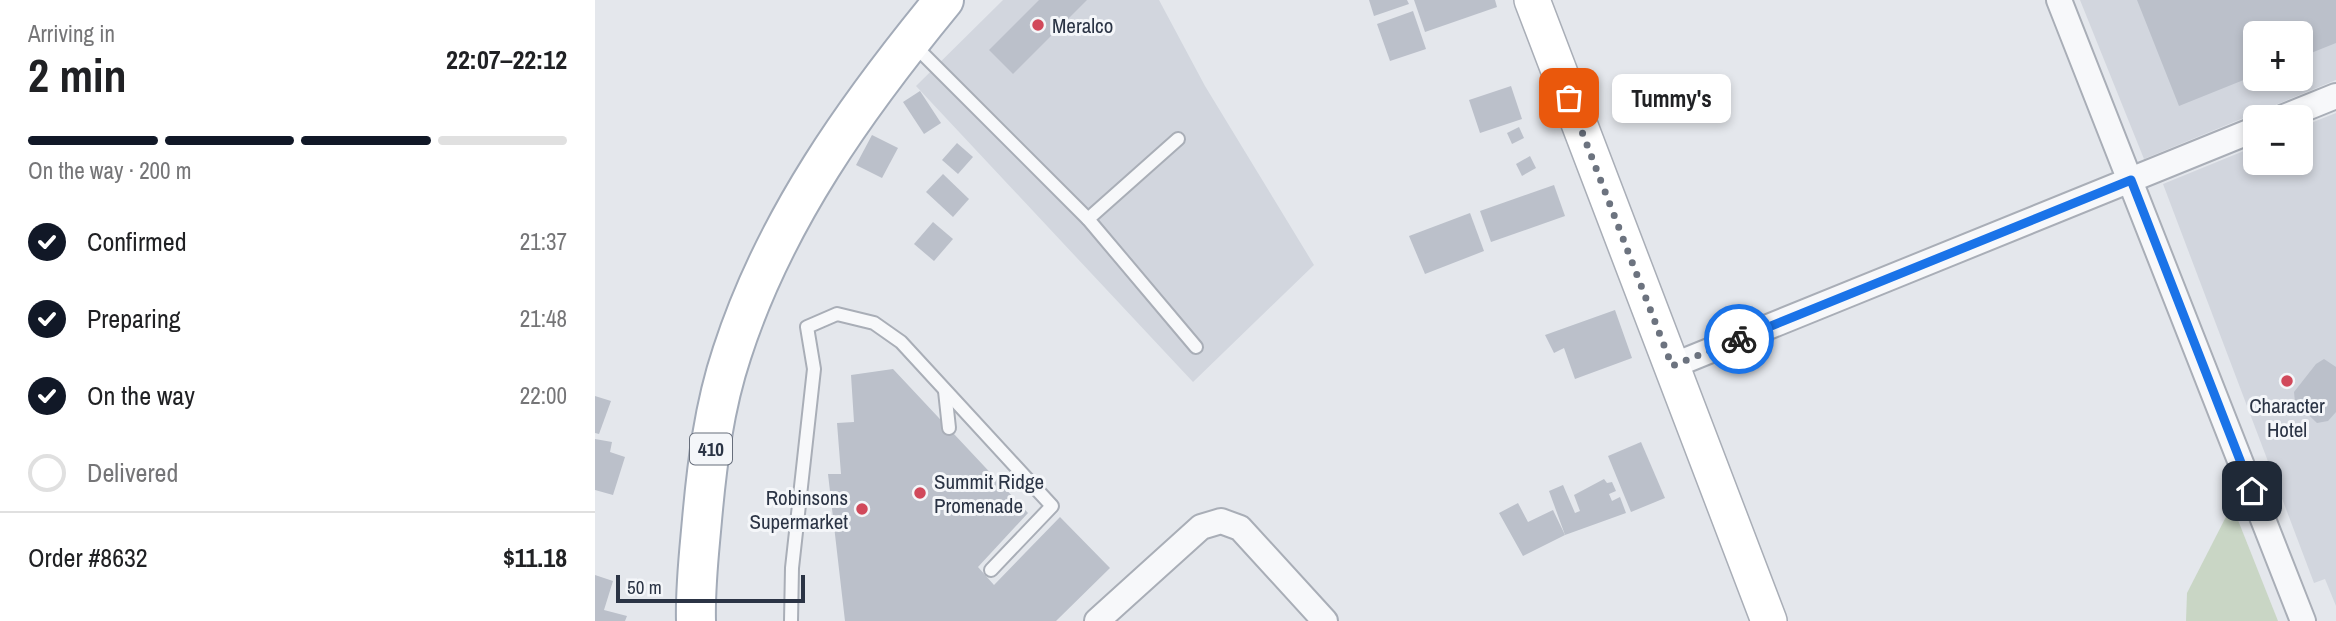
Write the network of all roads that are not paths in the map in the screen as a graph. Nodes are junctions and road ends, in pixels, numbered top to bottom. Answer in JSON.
{"nodes":[{"id":1,"x":944,"y":0,"type":"edge"},
{"id":2,"x":1532,"y":0,"type":"edge"},
{"id":3,"x":2059,"y":0,"type":"edge"},
{"id":4,"x":910,"y":41,"type":"junction"},
{"id":5,"x":2336,"y":96,"type":"edge"},
{"id":6,"x":2313,"y":105,"type":"edge"},
{"id":7,"x":2243,"y":134,"type":"edge"},
{"id":8,"x":1178,"y":139,"type":"dead end"},
{"id":9,"x":2131,"y":180,"type":"junction"},
{"id":10,"x":1088,"y":219,"type":"junction"},
{"id":11,"x":1196,"y":347,"type":"dead end"},
{"id":12,"x":1672,"y":366,"type":"junction"},
{"id":13,"x":945,"y":390,"type":"junction"},
{"id":14,"x":949,"y":428,"type":"dead end"},
{"id":15,"x":991,"y":570,"type":"dead end"},
{"id":16,"x":791,"y":619,"type":"edge"},
{"id":17,"x":696,"y":621,"type":"edge"},
{"id":18,"x":1097,"y":621,"type":"edge"},
{"id":19,"x":1325,"y":621,"type":"edge"},
{"id":20,"x":1769,"y":621,"type":"edge"},
{"id":21,"x":2303,"y":621,"type":"edge"}],
"edges":[{"from":1,"to":4,"type":"main road","number":"410"},
{"from":2,"to":12,"type":"main road"},
{"from":3,"to":9,"type":"street"},
{"from":4,"to":10,"type":"lane"},
{"from":4,"to":17,"type":"main road","number":"410"},
{"from":5,"to":6,"type":"street"},
{"from":7,"to":9,"type":"street"},
{"from":8,"to":10,"type":"lane"},
{"from":9,"to":12,"type":"street"},
{"from":9,"to":21,"type":"street"},
{"from":10,"to":11,"type":"lane"},
{"from":12,"to":20,"type":"main road"},
{"from":13,"to":14,"type":"lane"},
{"from":13,"to":15,"type":"lane"},
{"from":13,"to":16,"type":"lane"},
{"from":18,"to":19,"type":"street"}]}
